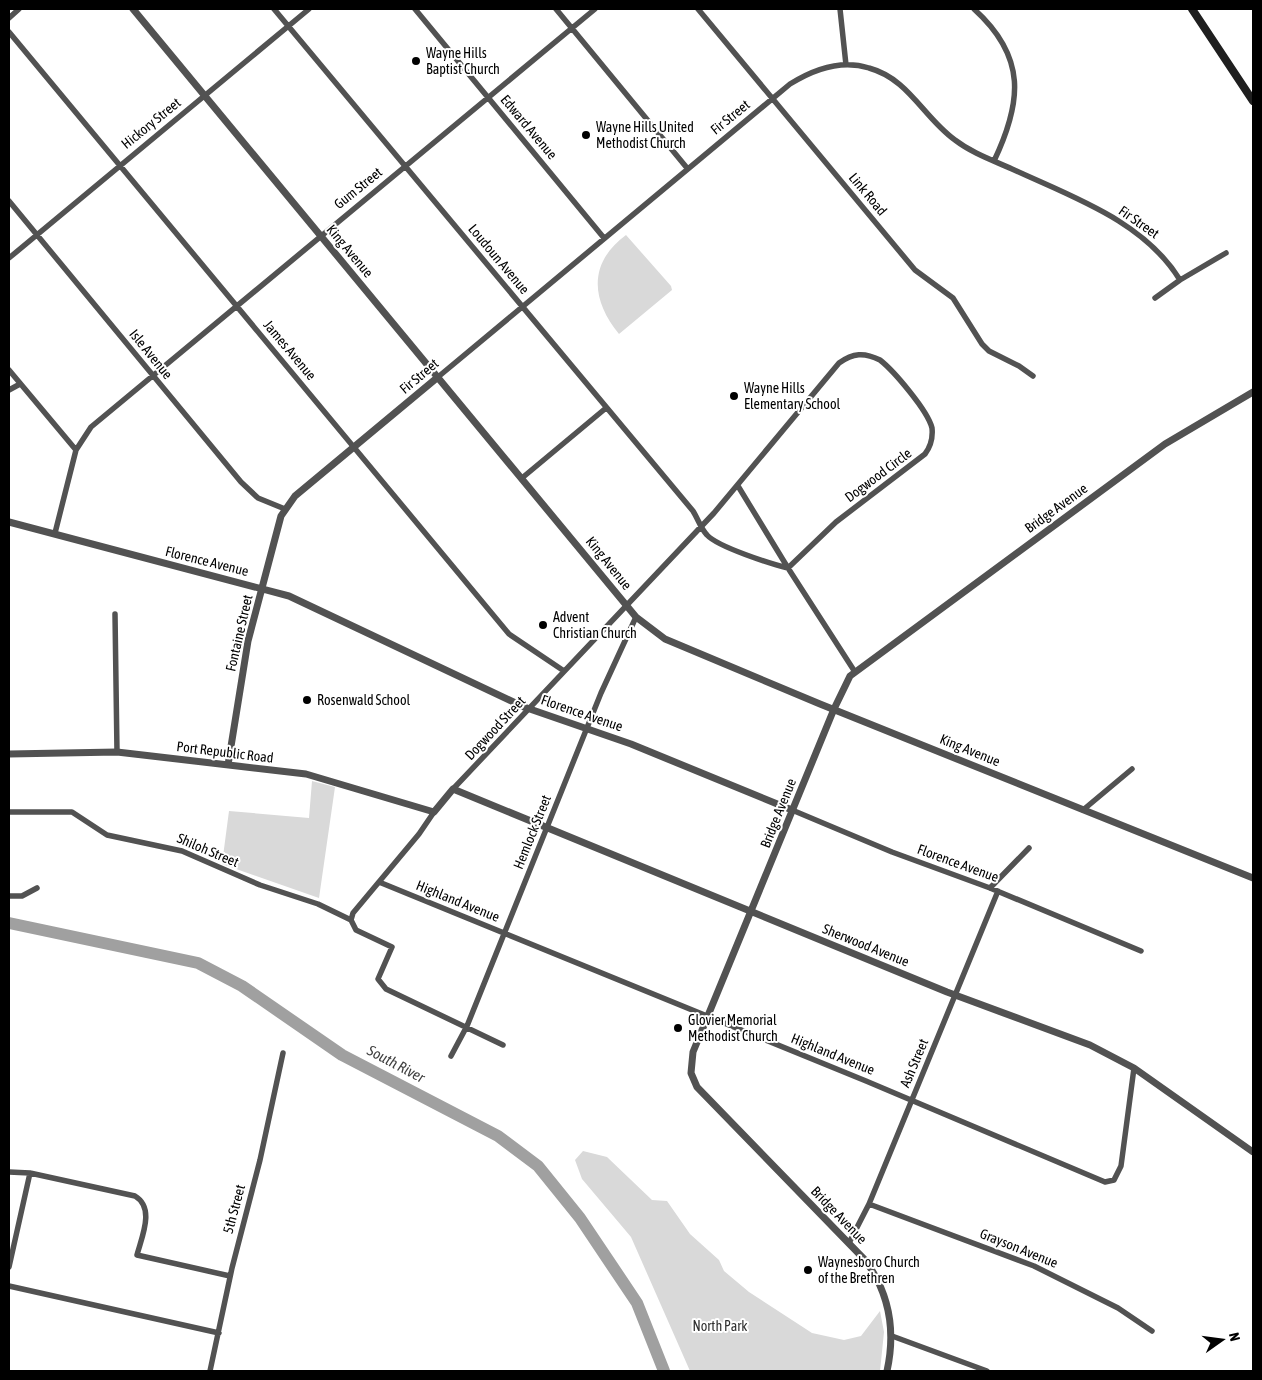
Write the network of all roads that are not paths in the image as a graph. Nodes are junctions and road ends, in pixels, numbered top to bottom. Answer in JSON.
{"nodes":[{"id":1,"x":20,"y":9,"type":"edge"},
{"id":2,"x":133,"y":9,"type":"edge"},
{"id":3,"x":274,"y":9,"type":"edge"},
{"id":4,"x":309,"y":9,"type":"edge"},
{"id":5,"x":415,"y":9,"type":"edge"},
{"id":6,"x":556,"y":9,"type":"edge"},
{"id":7,"x":595,"y":9,"type":"edge"},
{"id":8,"x":698,"y":9,"type":"edge"},
{"id":9,"x":840,"y":9,"type":"edge"},
{"id":10,"x":974,"y":9,"type":"edge"},
{"id":11,"x":1192,"y":9,"type":"edge"},
{"id":12,"x":9,"y":18,"type":"edge"},
{"id":13,"x":288,"y":26,"type":"junction"},
{"id":14,"x":572,"y":28,"type":"junction"},
{"id":15,"x":9,"y":32,"type":"edge"},
{"id":16,"x":846,"y":65,"type":"junction"},
{"id":17,"x":205,"y":96,"type":"junction"},
{"id":18,"x":487,"y":96,"type":"junction"},
{"id":19,"x":773,"y":98,"type":"junction"},
{"id":20,"x":1253,"y":101,"type":"edge"},
{"id":21,"x":994,"y":161,"type":"junction"},
{"id":22,"x":120,"y":164,"type":"junction"},
{"id":23,"x":405,"y":166,"type":"junction"},
{"id":24,"x":688,"y":168,"type":"junction"},
{"id":25,"x":9,"y":201,"type":"edge"},
{"id":26,"x":37,"y":234,"type":"junction"},
{"id":27,"x":321,"y":235,"type":"junction"},
{"id":28,"x":604,"y":238,"type":"junction"},
{"id":29,"x":1226,"y":253,"type":"dead end"},
{"id":30,"x":9,"y":258,"type":"edge"},
{"id":31,"x":1180,"y":280,"type":"junction"},
{"id":32,"x":1155,"y":298,"type":"dead end"},
{"id":33,"x":236,"y":305,"type":"junction"},
{"id":34,"x":522,"y":306,"type":"junction"},
{"id":35,"x":9,"y":370,"type":"edge"},
{"id":36,"x":153,"y":375,"type":"junction"},
{"id":37,"x":1033,"y":376,"type":"dead end"},
{"id":38,"x":438,"y":377,"type":"junction"},
{"id":39,"x":20,"y":384,"type":"junction"},
{"id":40,"x":9,"y":390,"type":"edge"},
{"id":41,"x":1253,"y":392,"type":"edge"},
{"id":42,"x":606,"y":408,"type":"junction"},
{"id":43,"x":353,"y":447,"type":"junction"},
{"id":44,"x":76,"y":450,"type":"junction"},
{"id":45,"x":522,"y":478,"type":"junction"},
{"id":46,"x":738,"y":486,"type":"junction"},
{"id":47,"x":285,"y":509,"type":"junction"},
{"id":48,"x":9,"y":522,"type":"edge"},
{"id":49,"x":701,"y":526,"type":"junction"},
{"id":50,"x":55,"y":533,"type":"junction"},
{"id":51,"x":788,"y":568,"type":"junction"},
{"id":52,"x":262,"y":588,"type":"junction"},
{"id":53,"x":627,"y":606,"type":"junction"},
{"id":54,"x":115,"y":614,"type":"dead end"},
{"id":55,"x":636,"y":617,"type":"junction"},
{"id":56,"x":564,"y":671,"type":"junction"},
{"id":57,"x":855,"y":672,"type":"junction"},
{"id":58,"x":530,"y":708,"type":"junction"},
{"id":59,"x":834,"y":709,"type":"junction"},
{"id":60,"x":587,"y":728,"type":"junction"},
{"id":61,"x":117,"y":752,"type":"junction"},
{"id":62,"x":9,"y":754,"type":"edge"},
{"id":63,"x":228,"y":765,"type":"junction"},
{"id":64,"x":1132,"y":769,"type":"dead end"},
{"id":65,"x":453,"y":789,"type":"junction"},
{"id":66,"x":792,"y":810,"type":"junction"},
{"id":67,"x":1083,"y":810,"type":"junction"},
{"id":68,"x":9,"y":812,"type":"edge"},
{"id":69,"x":434,"y":812,"type":"junction"},
{"id":70,"x":546,"y":828,"type":"junction"},
{"id":71,"x":1029,"y":848,"type":"dead end"},
{"id":72,"x":1253,"y":878,"type":"edge"},
{"id":73,"x":379,"y":882,"type":"junction"},
{"id":74,"x":37,"y":888,"type":"dead end"},
{"id":75,"x":990,"y":888,"type":"junction"},
{"id":76,"x":998,"y":891,"type":"junction"},
{"id":77,"x":9,"y":896,"type":"edge"},
{"id":78,"x":751,"y":912,"type":"junction"},
{"id":79,"x":351,"y":920,"type":"junction"},
{"id":80,"x":504,"y":933,"type":"junction"},
{"id":81,"x":1141,"y":951,"type":"dead end"},
{"id":82,"x":955,"y":995,"type":"junction"},
{"id":83,"x":708,"y":1016,"type":"junction"},
{"id":84,"x":467,"y":1026,"type":"junction"},
{"id":85,"x":503,"y":1045,"type":"dead end"},
{"id":86,"x":283,"y":1053,"type":"dead end"},
{"id":87,"x":451,"y":1056,"type":"dead end"},
{"id":88,"x":1134,"y":1068,"type":"junction"},
{"id":89,"x":911,"y":1101,"type":"junction"},
{"id":90,"x":1253,"y":1152,"type":"edge"},
{"id":91,"x":9,"y":1172,"type":"edge"},
{"id":92,"x":30,"y":1172,"type":"junction"},
{"id":93,"x":869,"y":1204,"type":"junction"},
{"id":94,"x":849,"y":1243,"type":"junction"},
{"id":95,"x":9,"y":1267,"type":"edge"},
{"id":96,"x":230,"y":1276,"type":"junction"},
{"id":97,"x":9,"y":1286,"type":"edge"},
{"id":98,"x":1152,"y":1331,"type":"dead end"},
{"id":99,"x":219,"y":1333,"type":"junction"},
{"id":100,"x":892,"y":1336,"type":"junction"},
{"id":101,"x":210,"y":1371,"type":"edge"},
{"id":102,"x":887,"y":1371,"type":"edge"},
{"id":103,"x":987,"y":1371,"type":"edge"}],
"edges":[{"from":1,"to":12,"type":"street"},
{"from":2,"to":17,"type":"street","name":"King Avenue"},
{"from":3,"to":13,"type":"street","name":"Loudoun Avenue"},
{"from":4,"to":13,"type":"street","name":"Hickory Street"},
{"from":5,"to":18,"type":"street","name":"Edward Avenue"},
{"from":6,"to":14,"type":"street"},
{"from":7,"to":14,"type":"street","name":"Gum Street"},
{"from":8,"to":19,"type":"street","name":"Link Road"},
{"from":9,"to":16,"type":"street"},
{"from":10,"to":21,"type":"street"},
{"from":11,"to":20,"type":"main road"},
{"from":13,"to":17,"type":"street","name":"Hickory Street"},
{"from":13,"to":23,"type":"street","name":"Loudoun Avenue"},
{"from":14,"to":18,"type":"street","name":"Gum Street"},
{"from":14,"to":24,"type":"street"},
{"from":15,"to":22,"type":"street","name":"James Avenue"},
{"from":16,"to":19,"type":"street","name":"Fir Street"},
{"from":16,"to":21,"type":"street","name":"Fir Street"},
{"from":17,"to":22,"type":"street","name":"Hickory Street"},
{"from":17,"to":27,"type":"street","name":"King Avenue"},
{"from":18,"to":23,"type":"street","name":"Gum Street"},
{"from":18,"to":28,"type":"street","name":"Edward Avenue"},
{"from":19,"to":24,"type":"street","name":"Fir Street"},
{"from":19,"to":37,"type":"street","name":"Link Road"},
{"from":21,"to":31,"type":"street","name":"Fir Street"},
{"from":22,"to":26,"type":"street","name":"Hickory Street"},
{"from":22,"to":33,"type":"street","name":"James Avenue"},
{"from":23,"to":27,"type":"street","name":"Gum Street"},
{"from":23,"to":34,"type":"street","name":"Loudoun Avenue"},
{"from":24,"to":28,"type":"street","name":"Fir Street"},
{"from":25,"to":26,"type":"street","name":"Isle Avenue"},
{"from":26,"to":30,"type":"street","name":"Hickory Street"},
{"from":26,"to":36,"type":"street","name":"Isle Avenue"},
{"from":27,"to":33,"type":"street","name":"Gum Street"},
{"from":27,"to":38,"type":"street","name":"King Avenue"},
{"from":28,"to":34,"type":"street","name":"Fir Street"},
{"from":29,"to":31,"type":"street"},
{"from":31,"to":32,"type":"street"},
{"from":33,"to":36,"type":"street","name":"Gum Street"},
{"from":33,"to":43,"type":"street","name":"James Avenue"},
{"from":34,"to":38,"type":"street","name":"Fir Street"},
{"from":34,"to":42,"type":"street","name":"Loudoun Avenue"},
{"from":35,"to":39,"type":"street"},
{"from":36,"to":44,"type":"street","name":"Gum Street"},
{"from":36,"to":47,"type":"street","name":"Isle Avenue"},
{"from":38,"to":43,"type":"street","name":"Fir Street"},
{"from":38,"to":45,"type":"street","name":"King Avenue"},
{"from":39,"to":40,"type":"street"},
{"from":39,"to":44,"type":"street"},
{"from":41,"to":57,"type":"street","name":"Bridge Avenue"},
{"from":42,"to":45,"type":"street"},
{"from":42,"to":49,"type":"street","name":"Loudoun Avenue"},
{"from":43,"to":47,"type":"street","name":"Fir Street"},
{"from":43,"to":56,"type":"street","name":"James Avenue"},
{"from":44,"to":50,"type":"street","name":"Gum Street"},
{"from":45,"to":53,"type":"street","name":"King Avenue"},
{"from":46,"to":49,"type":"street","name":"Dogwood Street"},
{"from":46,"to":51,"type":"street"},
{"from":46,"to":51,"type":"street","name":"Dogwood Circle"},
{"from":47,"to":52,"type":"street","name":"Fontaine Street"},
{"from":48,"to":50,"type":"street","name":"Florence Avenue"},
{"from":49,"to":51,"type":"street","name":"Loudoun Avenue"},
{"from":49,"to":53,"type":"street","name":"Dogwood Street"},
{"from":50,"to":52,"type":"street","name":"Florence Avenue"},
{"from":51,"to":57,"type":"street"},
{"from":52,"to":58,"type":"street","name":"Florence Avenue"},
{"from":52,"to":63,"type":"street","name":"Fontaine Street"},
{"from":53,"to":55,"type":"street","name":"King Avenue"},
{"from":53,"to":56,"type":"street","name":"Dogwood Street"},
{"from":54,"to":61,"type":"street"},
{"from":55,"to":59,"type":"street","name":"King Avenue"},
{"from":55,"to":60,"type":"street","name":"Hemlock Street"},
{"from":56,"to":58,"type":"street","name":"Dogwood Street"},
{"from":57,"to":59,"type":"street","name":"Bridge Avenue"},
{"from":58,"to":60,"type":"street","name":"Florence Avenue"},
{"from":58,"to":65,"type":"street","name":"Dogwood Street"},
{"from":59,"to":66,"type":"street","name":"Bridge Avenue"},
{"from":59,"to":67,"type":"street","name":"King Avenue"},
{"from":60,"to":66,"type":"street","name":"Florence Avenue"},
{"from":60,"to":70,"type":"street","name":"Hemlock Street"},
{"from":61,"to":62,"type":"street","name":"Port Republic Road"},
{"from":61,"to":63,"type":"street","name":"Port Republic Road"},
{"from":63,"to":69,"type":"street","name":"Port Republic Road"},
{"from":64,"to":67,"type":"street"},
{"from":65,"to":69,"type":"street","name":"Dogwood Street"},
{"from":65,"to":70,"type":"street","name":"Sherwood Avenue"},
{"from":66,"to":75,"type":"street","name":"Florence Avenue"},
{"from":66,"to":78,"type":"street","name":"Bridge Avenue"},
{"from":67,"to":72,"type":"street","name":"King Avenue"},
{"from":68,"to":79,"type":"street","name":"Shiloh Street"},
{"from":69,"to":73,"type":"street","name":"Dogwood Street"},
{"from":70,"to":78,"type":"street","name":"Sherwood Avenue"},
{"from":70,"to":80,"type":"street","name":"Hemlock Street"},
{"from":71,"to":75,"type":"street"},
{"from":73,"to":79,"type":"street"},
{"from":73,"to":80,"type":"street","name":"Highland Avenue"},
{"from":74,"to":77,"type":"street"},
{"from":75,"to":76,"type":"street","name":"Florence Avenue"},
{"from":76,"to":81,"type":"street","name":"Florence Avenue"},
{"from":76,"to":82,"type":"street","name":"Ash Street"},
{"from":78,"to":82,"type":"street","name":"Sherwood Avenue"},
{"from":78,"to":83,"type":"street","name":"Bridge Avenue"},
{"from":79,"to":84,"type":"street","name":"Shiloh Street"},
{"from":80,"to":83,"type":"street","name":"Highland Avenue"},
{"from":80,"to":84,"type":"street","name":"Hemlock Street"},
{"from":82,"to":88,"type":"street","name":"Sherwood Avenue"},
{"from":82,"to":89,"type":"street","name":"Ash Street"},
{"from":83,"to":89,"type":"street","name":"Highland Avenue"},
{"from":83,"to":94,"type":"street","name":"Bridge Avenue"},
{"from":84,"to":85,"type":"street"},
{"from":84,"to":87,"type":"street","name":"Hemlock Street"},
{"from":86,"to":96,"type":"street","name":"5th Street"},
{"from":88,"to":89,"type":"street","name":"Highland Avenue"},
{"from":88,"to":90,"type":"street","name":"Sherwood Avenue"},
{"from":89,"to":93,"type":"street","name":"Ash Street"},
{"from":91,"to":92,"type":"street"},
{"from":92,"to":95,"type":"street"},
{"from":92,"to":96,"type":"street"},
{"from":93,"to":94,"type":"street","name":"Ash Street"},
{"from":93,"to":98,"type":"street","name":"Grayson Avenue"},
{"from":94,"to":100,"type":"street","name":"Bridge Avenue"},
{"from":96,"to":99,"type":"street","name":"5th Street"},
{"from":97,"to":99,"type":"street"},
{"from":99,"to":101,"type":"street","name":"5th Street"},
{"from":100,"to":102,"type":"street","name":"Bridge Avenue"},
{"from":100,"to":103,"type":"street"}]}
